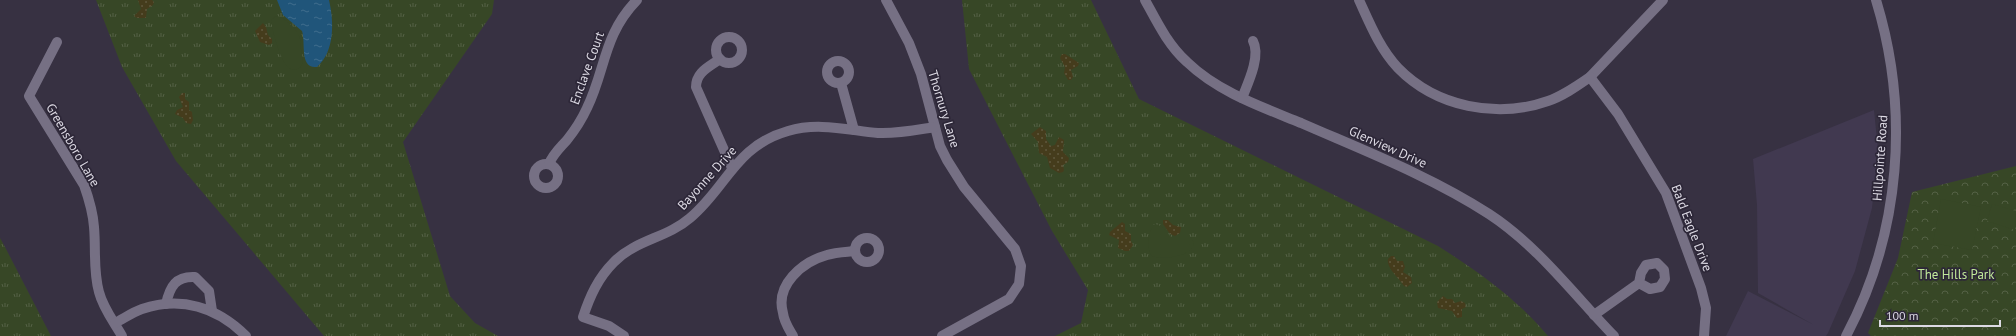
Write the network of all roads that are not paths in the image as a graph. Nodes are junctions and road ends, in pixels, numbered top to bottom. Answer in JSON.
{"nodes":[{"id":1,"x":637,"y":0,"type":"edge"},
{"id":2,"x":886,"y":0,"type":"edge"},
{"id":3,"x":1145,"y":0,"type":"edge"},
{"id":4,"x":1359,"y":0,"type":"edge"},
{"id":5,"x":1662,"y":0,"type":"edge"},
{"id":6,"x":1876,"y":0,"type":"edge"},
{"id":7,"x":1253,"y":40,"type":"dead end"},
{"id":8,"x":57,"y":42,"type":"dead end"},
{"id":9,"x":720,"y":59,"type":"dead end"},
{"id":10,"x":1590,"y":77,"type":"junction"},
{"id":11,"x":841,"y":83,"type":"dead end"},
{"id":12,"x":1242,"y":98,"type":"junction"},
{"id":13,"x":935,"y":127,"type":"junction"},
{"id":14,"x":854,"y":130,"type":"junction"},
{"id":15,"x":549,"y":164,"type":"dead end"},
{"id":16,"x":732,"y":168,"type":"junction"},
{"id":17,"x":855,"y":251,"type":"dead end"},
{"id":18,"x":1639,"y":283,"type":"dead end"},
{"id":19,"x":166,"y":304,"type":"junction"},
{"id":20,"x":212,"y":311,"type":"junction"},
{"id":21,"x":1594,"y":315,"type":"junction"},
{"id":22,"x":115,"y":323,"type":"junction"},
{"id":23,"x":122,"y":336,"type":"edge"},
{"id":24,"x":246,"y":336,"type":"edge"},
{"id":25,"x":624,"y":336,"type":"edge"},
{"id":26,"x":793,"y":336,"type":"edge"},
{"id":27,"x":942,"y":336,"type":"edge"},
{"id":28,"x":1614,"y":336,"type":"edge"},
{"id":29,"x":1704,"y":336,"type":"edge"},
{"id":30,"x":1846,"y":336,"type":"edge"}],
"edges":[{"from":1,"to":15,"type":"street","name":"Enclave Court"},
{"from":2,"to":13,"type":"street","name":"Thornury Lane"},
{"from":3,"to":12,"type":"street","name":"Glenview Drive"},
{"from":4,"to":10,"type":"street"},
{"from":5,"to":10,"type":"street"},
{"from":6,"to":30,"type":"street","name":"Hillpointe Road"},
{"from":7,"to":12,"type":"street"},
{"from":8,"to":22,"type":"street","name":"Greensboro Lane"},
{"from":9,"to":16,"type":"street"},
{"from":10,"to":29,"type":"street","name":"Bald Eagle Drive"},
{"from":11,"to":14,"type":"street"},
{"from":12,"to":21,"type":"street","name":"Glenview Drive"},
{"from":13,"to":14,"type":"street","name":"Bayonne Drive"},
{"from":13,"to":27,"type":"street","name":"Thornury Lane"},
{"from":14,"to":16,"type":"street","name":"Bayonne Drive"},
{"from":16,"to":25,"type":"street","name":"Bayonne Drive"},
{"from":17,"to":26,"type":"street"},
{"from":18,"to":21,"type":"street"},
{"from":19,"to":20,"type":"street"},
{"from":19,"to":20,"type":"street"},
{"from":19,"to":22,"type":"street"},
{"from":20,"to":24,"type":"street"},
{"from":21,"to":28,"type":"street","name":"Glenview Drive"},
{"from":22,"to":23,"type":"street","name":"Greensboro Lane"}]}
